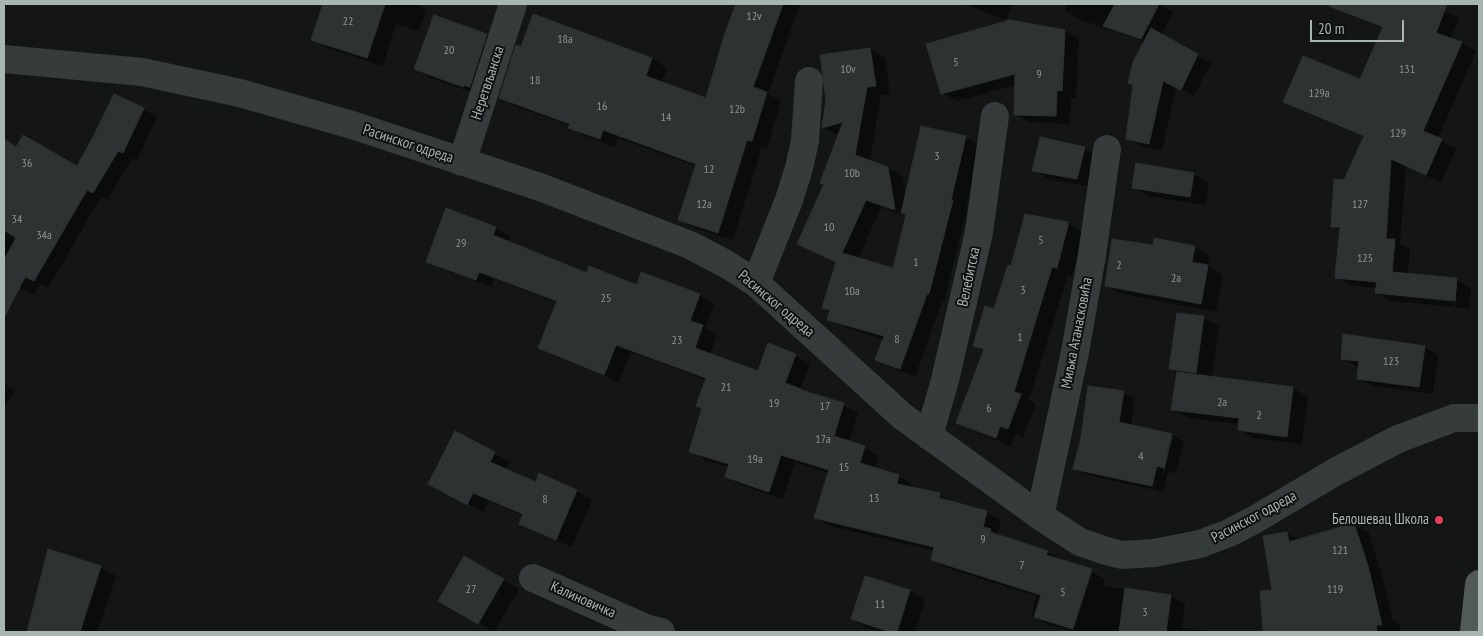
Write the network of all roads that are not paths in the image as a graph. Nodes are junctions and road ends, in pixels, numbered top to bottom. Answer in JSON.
{"nodes":[{"id":1,"x":513,"y":4,"type":"edge"},
{"id":2,"x":4,"y":59,"type":"edge"},
{"id":3,"x":809,"y":81,"type":"dead end"},
{"id":4,"x":995,"y":116,"type":"dead end"},
{"id":5,"x":1107,"y":149,"type":"dead end"},
{"id":6,"x":462,"y":162,"type":"junction"},
{"id":7,"x":756,"y":283,"type":"junction"},
{"id":8,"x":1479,"y":418,"type":"edge"},
{"id":9,"x":929,"y":436,"type":"junction"},
{"id":10,"x":1040,"y":516,"type":"junction"},
{"id":11,"x":533,"y":578,"type":"dead end"},
{"id":12,"x":1479,"y":584,"type":"edge"},
{"id":13,"x":661,"y":632,"type":"edge"},
{"id":14,"x":1474,"y":632,"type":"edge"}],
"edges":[{"from":1,"to":6,"type":"street","name":"Неретвљанска"},
{"from":2,"to":6,"type":"street","name":"Расинског одреда"},
{"from":3,"to":7,"type":"street"},
{"from":4,"to":9,"type":"street","name":"Велебитска"},
{"from":5,"to":10,"type":"street","name":"Миљка Атанасковића"},
{"from":6,"to":7,"type":"street","name":"Расинског одреда"},
{"from":7,"to":9,"type":"street","name":"Расинског одреда"},
{"from":8,"to":10,"type":"street","name":"Расинског одреда"},
{"from":9,"to":10,"type":"street","name":"Расинског одреда"},
{"from":11,"to":13,"type":"street","name":"Калиновичка"},
{"from":12,"to":14,"type":"main road"}]}
